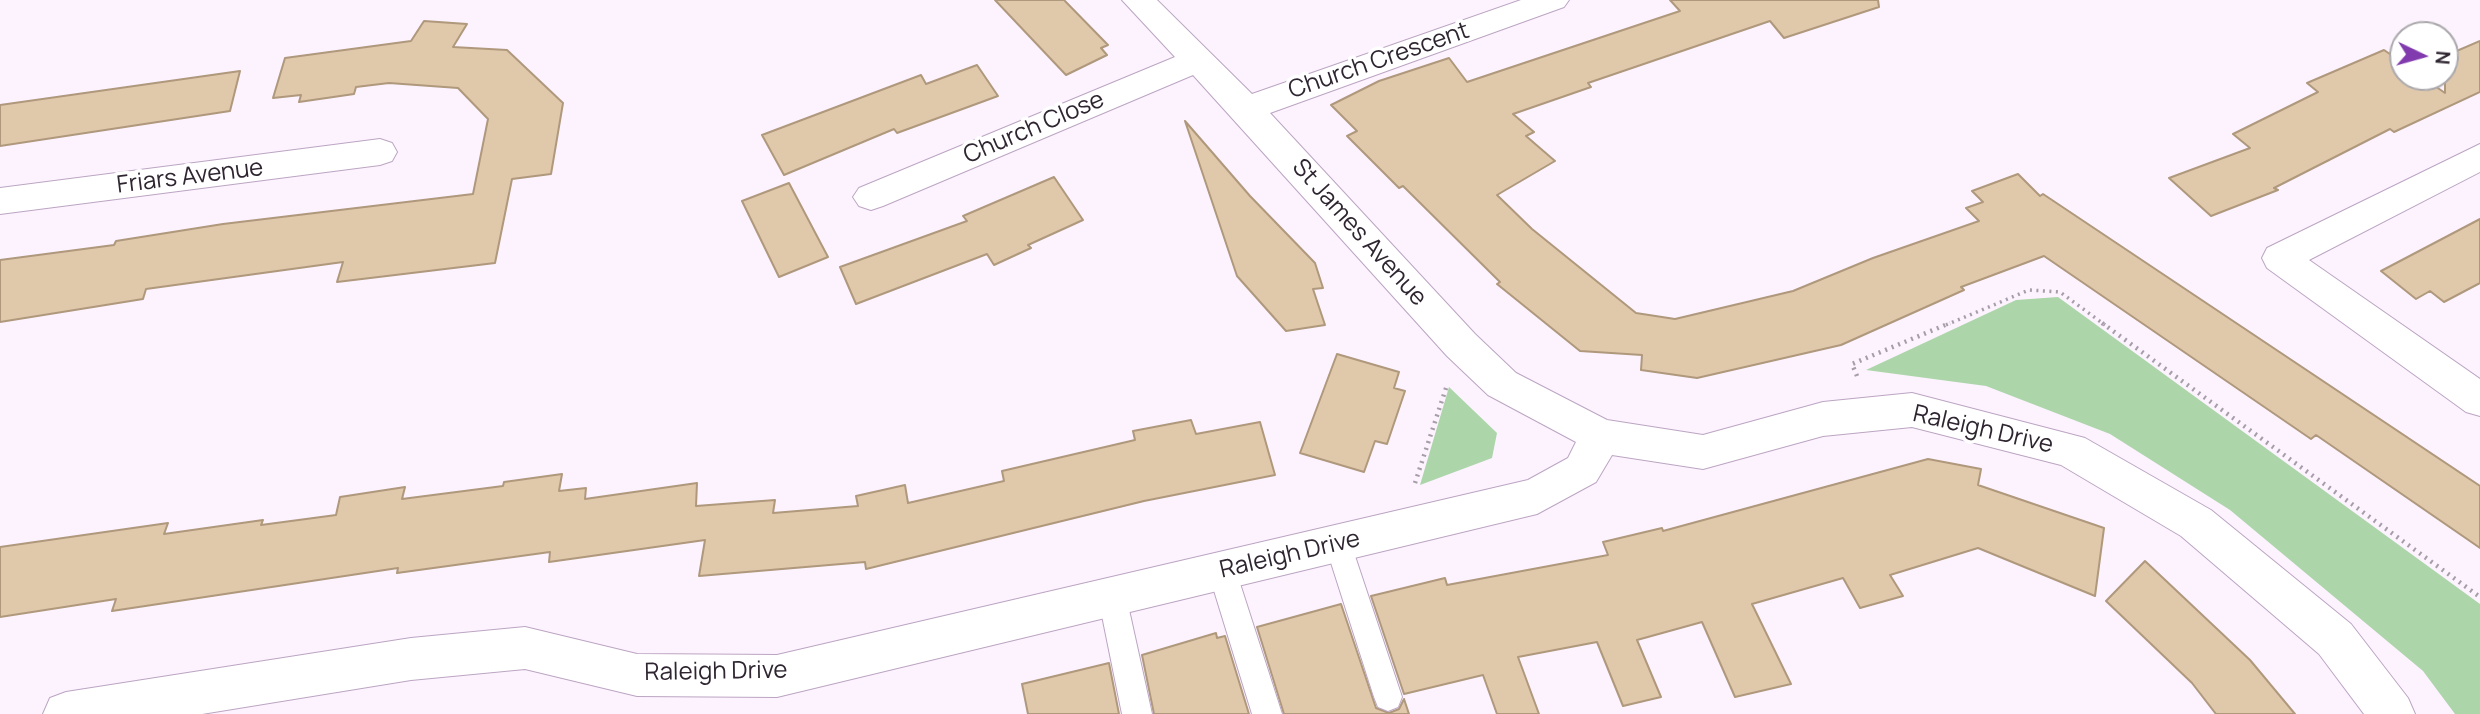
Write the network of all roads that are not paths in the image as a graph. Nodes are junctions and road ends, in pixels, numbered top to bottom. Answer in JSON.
{"nodes":[{"id":1,"x":1138,"y":0,"type":"edge"},
{"id":2,"x":1553,"y":0,"type":"edge"},
{"id":3,"x":1198,"y":60,"type":"junction"},
{"id":4,"x":1245,"y":109,"type":"junction"},
{"id":5,"x":380,"y":152,"type":"dead end"},
{"id":6,"x":2480,"y":157,"type":"edge"},
{"id":7,"x":871,"y":197,"type":"dead end"},
{"id":8,"x":0,"y":201,"type":"edge"},
{"id":9,"x":2480,"y":400,"type":"edge"},
{"id":10,"x":1601,"y":436,"type":"junction"},
{"id":11,"x":1338,"y":544,"type":"junction"},
{"id":12,"x":1222,"y":571,"type":"junction"},
{"id":13,"x":1112,"y":596,"type":"junction"},
{"id":14,"x":1388,"y":697,"type":"dead end"},
{"id":15,"x":66,"y":714,"type":"edge"},
{"id":16,"x":1137,"y":714,"type":"edge"},
{"id":17,"x":1267,"y":714,"type":"edge"},
{"id":18,"x":2392,"y":714,"type":"edge"}],
"edges":[{"from":1,"to":3,"type":"street","name":"St James Avenue"},
{"from":2,"to":4,"type":"street","name":"Church Crescent"},
{"from":3,"to":4,"type":"street","name":"St James Avenue"},
{"from":3,"to":7,"type":"street","name":"Church Close"},
{"from":4,"to":10,"type":"street","name":"St James Avenue"},
{"from":5,"to":8,"type":"street","name":"Friars Avenue"},
{"from":6,"to":9,"type":"street"},
{"from":10,"to":11,"type":"street","name":"Raleigh Drive"},
{"from":10,"to":18,"type":"street","name":"Raleigh Drive"},
{"from":11,"to":12,"type":"street","name":"Raleigh Drive"},
{"from":11,"to":14,"type":"lane"},
{"from":12,"to":13,"type":"street","name":"Raleigh Drive"},
{"from":12,"to":17,"type":"lane"},
{"from":13,"to":15,"type":"street","name":"Raleigh Drive"},
{"from":13,"to":16,"type":"lane"}]}
